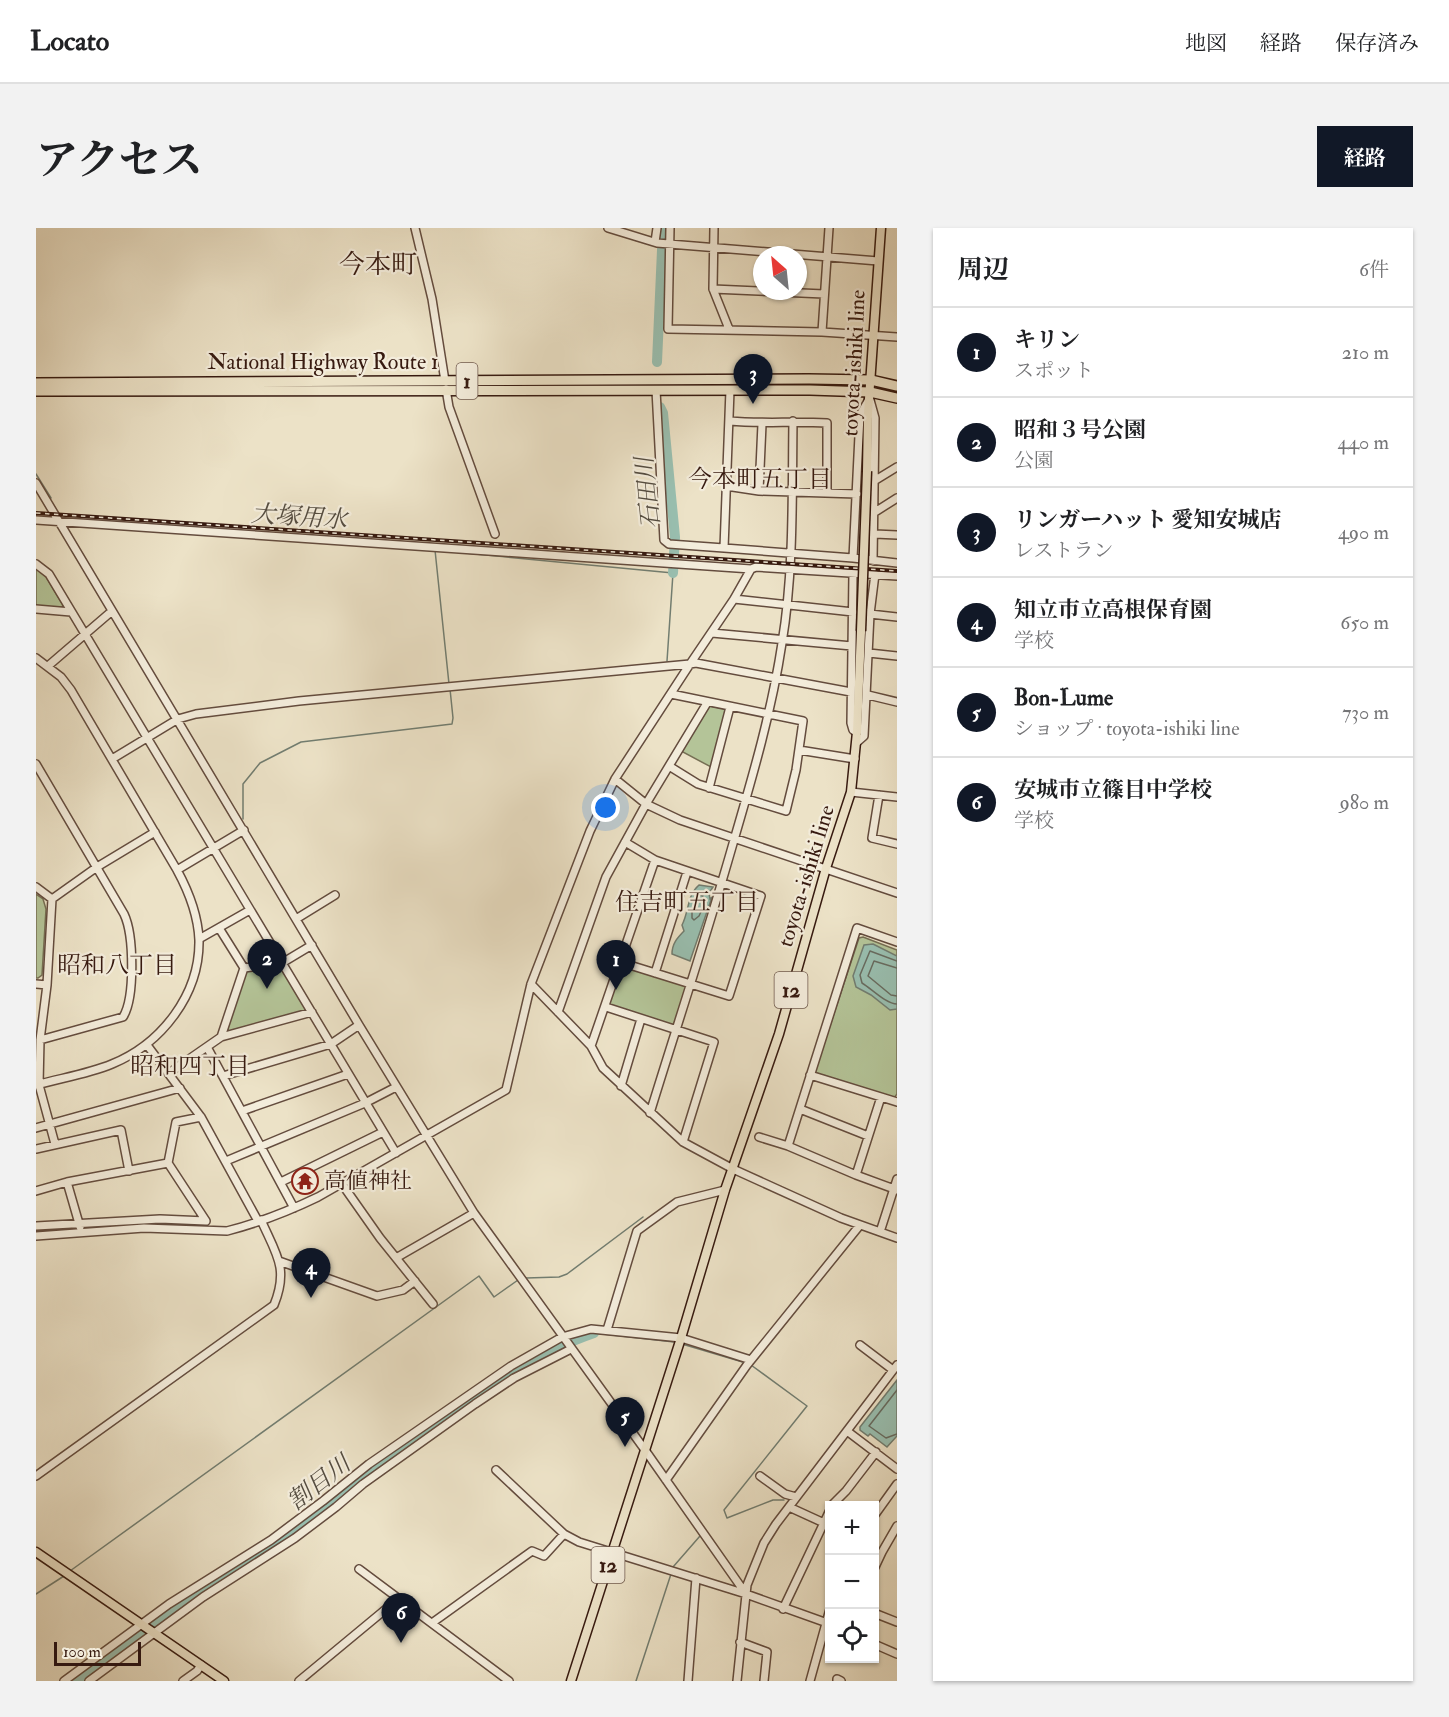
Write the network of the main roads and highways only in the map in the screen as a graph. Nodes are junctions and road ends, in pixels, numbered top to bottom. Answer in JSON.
{"nodes":[{"id":1,"x":881,"y":228,"type":"edge"},
{"id":2,"x":871,"y":380,"type":"junction"},
{"id":3,"x":36,"y":383,"type":"edge"},
{"id":4,"x":446,"y":385,"type":"junction"},
{"id":5,"x":897,"y":386,"type":"edge"},
{"id":6,"x":36,"y":391,"type":"edge"},
{"id":7,"x":870,"y":396,"type":"junction"},
{"id":8,"x":897,"y":398,"type":"edge"},
{"id":9,"x":36,"y":1552,"type":"edge"},
{"id":10,"x":224,"y":1681,"type":"edge"},
{"id":11,"x":571,"y":1681,"type":"edge"}],
"edges":[{"from":1,"to":2,"type":"main road","name":"toyota-ishiki line","number":"12"},
{"from":2,"to":4,"type":"highway","name":"National Highway Route 1","number":"1"},
{"from":2,"to":5,"type":"highway","name":"National Highway Route 1","number":"1"},
{"from":2,"to":7,"type":"main road","name":"toyota-ishiki line","number":"12"},
{"from":3,"to":4,"type":"highway","name":"National Highway Route 1","number":"1"},
{"from":4,"to":6,"type":"highway","name":"National Highway Route 1","number":"1"},
{"from":4,"to":7,"type":"highway","name":"National Highway Route 1","number":"1"},
{"from":7,"to":8,"type":"highway","name":"National Highway Route 1","number":"1"},
{"from":7,"to":11,"type":"main road","name":"toyota-ishiki line","number":"12","bridge":true},
{"from":9,"to":10,"type":"main road"}]}
